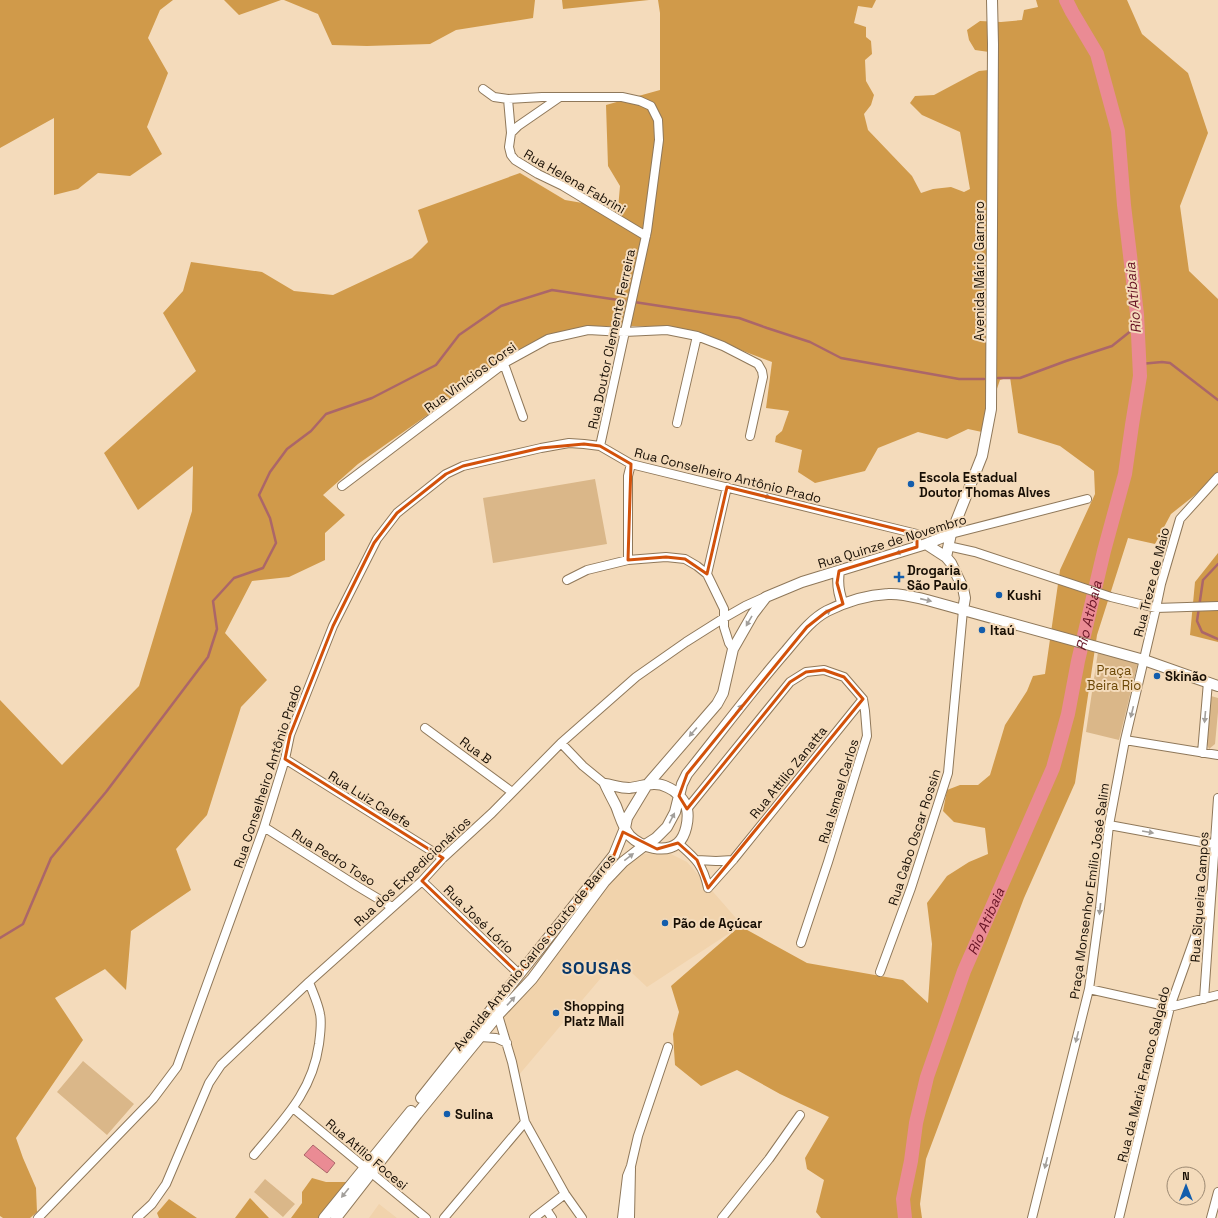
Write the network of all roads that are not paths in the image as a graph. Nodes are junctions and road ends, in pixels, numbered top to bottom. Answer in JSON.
{"nodes":[{"id":1,"x":992,"y":0,"type":"edge"},
{"id":2,"x":482,"y":88,"type":"dead end"},
{"id":3,"x":560,"y":97,"type":"junction"},
{"id":4,"x":508,"y":99,"type":"junction"},
{"id":5,"x":511,"y":133,"type":"junction"},
{"id":6,"x":646,"y":236,"type":"junction"},
{"id":7,"x":624,"y":332,"type":"junction"},
{"id":8,"x":697,"y":336,"type":"junction"},
{"id":9,"x":504,"y":364,"type":"junction"},
{"id":10,"x":523,"y":417,"type":"dead end"},
{"id":11,"x":677,"y":423,"type":"dead end"},
{"id":12,"x":750,"y":436,"type":"dead end"},
{"id":13,"x":600,"y":446,"type":"junction"},
{"id":14,"x":631,"y":464,"type":"junction"},
{"id":15,"x":1218,"y":477,"type":"edge"},
{"id":16,"x":342,"y":486,"type":"dead end"},
{"id":17,"x":727,"y":487,"type":"junction"},
{"id":18,"x":1087,"y":499,"type":"dead end"},
{"id":19,"x":951,"y":534,"type":"junction"},
{"id":20,"x":922,"y":546,"type":"junction"},
{"id":21,"x":948,"y":546,"type":"junction"},
{"id":22,"x":946,"y":557,"type":"junction"},
{"id":23,"x":628,"y":560,"type":"junction"},
{"id":24,"x":839,"y":570,"type":"junction"},
{"id":25,"x":707,"y":574,"type":"junction"},
{"id":26,"x":566,"y":580,"type":"dead end"},
{"id":27,"x":766,"y":597,"type":"junction"},
{"id":28,"x":843,"y":604,"type":"junction"},
{"id":29,"x":1218,"y":606,"type":"edge"},
{"id":30,"x":1156,"y":608,"type":"junction"},
{"id":31,"x":963,"y":610,"type":"junction"},
{"id":32,"x":724,"y":618,"type":"junction"},
{"id":33,"x":733,"y":649,"type":"junction"},
{"id":34,"x":1144,"y":660,"type":"junction"},
{"id":35,"x":1208,"y":682,"type":"junction"},
{"id":36,"x":1218,"y":686,"type":"edge"},
{"id":37,"x":863,"y":699,"type":"junction"},
{"id":38,"x":425,"y":728,"type":"dead end"},
{"id":39,"x":1125,"y":740,"type":"junction"},
{"id":40,"x":561,"y":743,"type":"junction"},
{"id":41,"x":1202,"y":752,"type":"junction"},
{"id":42,"x":1218,"y":755,"type":"edge"},
{"id":43,"x":285,"y":759,"type":"junction"},
{"id":44,"x":605,"y":784,"type":"junction"},
{"id":45,"x":647,"y":785,"type":"junction"},
{"id":46,"x":512,"y":792,"type":"junction"},
{"id":47,"x":679,"y":796,"type":"junction"},
{"id":48,"x":1218,"y":798,"type":"edge"},
{"id":49,"x":687,"y":808,"type":"junction"},
{"id":50,"x":1109,"y":825,"type":"junction"},
{"id":51,"x":264,"y":827,"type":"junction"},
{"id":52,"x":625,"y":828,"type":"junction"},
{"id":53,"x":678,"y":843,"type":"junction"},
{"id":54,"x":1216,"y":844,"type":"edge"},
{"id":55,"x":645,"y":845,"type":"junction"},
{"id":56,"x":443,"y":858,"type":"junction"},
{"id":57,"x":697,"y":860,"type":"junction"},
{"id":58,"x":733,"y":860,"type":"junction"},
{"id":59,"x":422,"y":881,"type":"junction"},
{"id":60,"x":1211,"y":892,"type":"junction"},
{"id":61,"x":392,"y":907,"type":"junction"},
{"id":62,"x":801,"y":943,"type":"dead end"},
{"id":63,"x":880,"y":972,"type":"dead end"},
{"id":64,"x":519,"y":974,"type":"junction"},
{"id":65,"x":309,"y":982,"type":"junction"},
{"id":66,"x":1089,"y":989,"type":"junction"},
{"id":67,"x":1218,"y":995,"type":"edge"},
{"id":68,"x":1204,"y":999,"type":"junction"},
{"id":69,"x":1170,"y":1007,"type":"junction"},
{"id":70,"x":498,"y":1015,"type":"junction"},
{"id":71,"x":480,"y":1037,"type":"junction"},
{"id":72,"x":507,"y":1043,"type":"junction"},
{"id":73,"x":668,"y":1047,"type":"dead end"},
{"id":74,"x":294,"y":1108,"type":"junction"},
{"id":75,"x":800,"y":1115,"type":"dead end"},
{"id":76,"x":525,"y":1122,"type":"junction"},
{"id":77,"x":254,"y":1155,"type":"dead end"},
{"id":78,"x":631,"y":1166,"type":"junction"},
{"id":79,"x":368,"y":1169,"type":"junction"},
{"id":80,"x":1218,"y":1192,"type":"edge"},
{"id":81,"x":564,"y":1194,"type":"junction"},
{"id":82,"x":735,"y":1202,"type":"junction"},
{"id":83,"x":546,"y":1209,"type":"junction"},
{"id":84,"x":38,"y":1218,"type":"edge"},
{"id":85,"x":137,"y":1218,"type":"edge"},
{"id":86,"x":324,"y":1218,"type":"edge"},
{"id":87,"x":336,"y":1218,"type":"edge"},
{"id":88,"x":426,"y":1218,"type":"edge"},
{"id":89,"x":444,"y":1218,"type":"edge"},
{"id":90,"x":534,"y":1218,"type":"edge"},
{"id":91,"x":552,"y":1218,"type":"edge"},
{"id":92,"x":582,"y":1218,"type":"edge"},
{"id":93,"x":622,"y":1218,"type":"edge"},
{"id":94,"x":630,"y":1218,"type":"edge"},
{"id":95,"x":722,"y":1218,"type":"edge"},
{"id":96,"x":727,"y":1218,"type":"edge"},
{"id":97,"x":1032,"y":1218,"type":"edge"},
{"id":98,"x":1119,"y":1218,"type":"edge"},
{"id":99,"x":1211,"y":1218,"type":"edge"}],
"edges":[{"from":1,"to":19,"type":"main road","name":"Avenida Mário Garnero"},
{"from":2,"to":4,"type":"street"},
{"from":3,"to":4,"type":"street"},
{"from":3,"to":5,"type":"street"},
{"from":3,"to":6,"type":"street"},
{"from":4,"to":5,"type":"street","name":"Rua Helena Fabrini"},
{"from":5,"to":6,"type":"street","name":"Rua Helena Fabrini"},
{"from":6,"to":7,"type":"street","name":"Rua Doutor Clemente Ferreira"},
{"from":7,"to":8,"type":"street","name":"Rua Vinícios Corsi"},
{"from":7,"to":9,"type":"street","name":"Rua Vinícios Corsi"},
{"from":7,"to":13,"type":"street","name":"Rua Doutor Clemente Ferreira"},
{"from":8,"to":11,"type":"street"},
{"from":8,"to":12,"type":"street","name":"Rua Vinícios Corsi"},
{"from":9,"to":10,"type":"street"},
{"from":9,"to":16,"type":"street","name":"Rua Vinícios Corsi"},
{"from":13,"to":14,"type":"street","name":"Rua Conselheiro Antônio Prado"},
{"from":13,"to":43,"type":"street","name":"Rua Conselheiro Antônio Prado"},
{"from":14,"to":17,"type":"street","name":"Rua Conselheiro Antônio Prado"},
{"from":14,"to":23,"type":"street"},
{"from":15,"to":30,"type":"street","name":"Rua Treze de Maio"},
{"from":17,"to":20,"type":"street","name":"Rua Conselheiro Antônio Prado","one_way":true},
{"from":17,"to":25,"type":"street"},
{"from":18,"to":19,"type":"street","name":"Rua Quinze de Novembro"},
{"from":19,"to":20,"type":"main road","name":"Rua Quinze de Novembro"},
{"from":19,"to":21,"type":"main road","name":"Avenida Mário Garnero"},
{"from":20,"to":22,"type":"main road"},
{"from":20,"to":24,"type":"main road","name":"Rua Quinze de Novembro","one_way":true},
{"from":21,"to":22,"type":"main road","name":"Avenida Mário Garnero"},
{"from":21,"to":30,"type":"street"},
{"from":22,"to":31,"type":"main road"},
{"from":23,"to":25,"type":"street"},
{"from":23,"to":26,"type":"street"},
{"from":24,"to":27,"type":"main road","name":"Rua Quinze de Novembro"},
{"from":24,"to":28,"type":"main road"},
{"from":25,"to":32,"type":"street"},
{"from":27,"to":32,"type":"street","name":"Rua dos Expedicionários"},
{"from":27,"to":33,"type":"main road","name":"Rua Quinze de Novembro","one_way":true},
{"from":28,"to":31,"type":"main road","name":"Avenida Antônio Carlos Couto de Barros","one_way":true},
{"from":47,"to":28,"type":"main road","name":"Avenida Antônio Carlos Couto de Barros","one_way":true},
{"from":29,"to":30,"type":"street"},
{"from":30,"to":34,"type":"street","name":"Rua Treze de Maio"},
{"from":31,"to":34,"type":"main road","name":"Avenida Antônio Carlos Couto de Barros"},
{"from":31,"to":63,"type":"street","name":"Rua Cabo Oscar Rossin"},
{"from":32,"to":33,"type":"street"},
{"from":32,"to":40,"type":"street","name":"Rua dos Expedicionários"},
{"from":33,"to":45,"type":"main road","name":"Avenida Antônio Carlos Couto de Barros","one_way":true},
{"from":34,"to":35,"type":"main road","name":"Avenida Antônio Carlos Couto de Barros"},
{"from":34,"to":39,"type":"street","name":"Praça Monsenhor Emílio José Salim","one_way":true},
{"from":35,"to":36,"type":"main road","name":"Avenida Antônio Carlos Couto de Barros"},
{"from":35,"to":41,"type":"street","one_way":true},
{"from":37,"to":49,"type":"street"},
{"from":37,"to":58,"type":"street","name":"Rua Attilio Zanatta"},
{"from":37,"to":62,"type":"street","name":"Rua Ismael Carlos"},
{"from":38,"to":46,"type":"street","name":"Rua B"},
{"from":39,"to":41,"type":"street"},
{"from":39,"to":50,"type":"street","name":"Praça Monsenhor Emílio José Salim"},
{"from":40,"to":44,"type":"street"},
{"from":40,"to":46,"type":"street","name":"Rua dos Expedicionários"},
{"from":41,"to":42,"type":"street"},
{"from":43,"to":51,"type":"street","name":"Rua Conselheiro Antônio Prado"},
{"from":43,"to":56,"type":"street","name":"Rua Luiz Calefe"},
{"from":44,"to":45,"type":"main road"},
{"from":44,"to":52,"type":"main road"},
{"from":45,"to":47,"type":"main road"},
{"from":45,"to":52,"type":"main road","name":"Avenida Antônio Carlos Couto de Barros"},
{"from":46,"to":56,"type":"street","name":"Rua dos Expedicionários"},
{"from":47,"to":49,"type":"main road"},
{"from":55,"to":47,"type":"main road","name":"Avenida Antônio Carlos Couto de Barros","one_way":true},
{"from":48,"to":54,"type":"street","name":"Rua Siqueira Campos"},
{"from":49,"to":53,"type":"main road"},
{"from":50,"to":54,"type":"street","one_way":true},
{"from":50,"to":66,"type":"street","name":"Praça Monsenhor Emílio José Salim","one_way":true},
{"from":51,"to":61,"type":"street","name":"Rua Pedro Toso"},
{"from":51,"to":84,"type":"street","name":"Rua Conselheiro Antônio Prado"},
{"from":52,"to":55,"type":"main road"},
{"from":52,"to":64,"type":"main road","name":"Avenida Antônio Carlos Couto de Barros"},
{"from":53,"to":55,"type":"main road"},
{"from":53,"to":57,"type":"street"},
{"from":54,"to":60,"type":"street","name":"Rua Siqueira Campos"},
{"from":70,"to":55,"type":"main road","name":"Avenida Antônio Carlos Couto de Barros","one_way":true},
{"from":56,"to":59,"type":"street","name":"Rua dos Expedicionários"},
{"from":57,"to":58,"type":"street"},
{"from":57,"to":58,"type":"street","name":"Rua Attilio Zanatta"},
{"from":59,"to":61,"type":"street","name":"Rua dos Expedicionários"},
{"from":59,"to":64,"type":"street","name":"Rua José Lório"},
{"from":60,"to":68,"type":"street","name":"Rua Siqueira Campos"},
{"from":60,"to":69,"type":"street","name":"Rua da Maria Franco Salgado"},
{"from":61,"to":65,"type":"street","name":"Rua dos Expedicionários"},
{"from":64,"to":79,"type":"main road","name":"Avenida Antônio Carlos Couto de Barros"},
{"from":65,"to":74,"type":"street"},
{"from":65,"to":85,"type":"street","name":"Rua dos Expedicionários"},
{"from":66,"to":69,"type":"street"},
{"from":66,"to":97,"type":"street","name":"Praça Monsenhor Emílio José Salim","one_way":true},
{"from":67,"to":68,"type":"street"},
{"from":68,"to":69,"type":"street"},
{"from":69,"to":98,"type":"street","name":"Rua da Maria Franco Salgado"},
{"from":70,"to":71,"type":"main road","name":"Avenida Antônio Carlos Couto de Barros"},
{"from":70,"to":72,"type":"street"},
{"from":71,"to":72,"type":"street"},
{"from":71,"to":79,"type":"main road","name":"Avenida Antônio Carlos Couto de Barros"},
{"from":72,"to":76,"type":"street"},
{"from":73,"to":78,"type":"street"},
{"from":74,"to":77,"type":"street"},
{"from":74,"to":79,"type":"street","name":"Rua Atílio Focesi"},
{"from":75,"to":82,"type":"street"},
{"from":76,"to":81,"type":"street"},
{"from":76,"to":89,"type":"street"},
{"from":78,"to":93,"type":"street"},
{"from":78,"to":94,"type":"street"},
{"from":79,"to":86,"type":"main road","name":"Avenida Antônio Carlos Couto de Barros","one_way":true},
{"from":79,"to":87,"type":"main road","name":"Avenida Antônio Carlos Couto de Barros"},
{"from":79,"to":88,"type":"street","name":"Rua Atílio Focesi"},
{"from":80,"to":99,"type":"street"},
{"from":81,"to":83,"type":"street"},
{"from":81,"to":92,"type":"street"},
{"from":82,"to":95,"type":"street"},
{"from":82,"to":96,"type":"street"},
{"from":83,"to":90,"type":"street"},
{"from":83,"to":91,"type":"street"}]}
